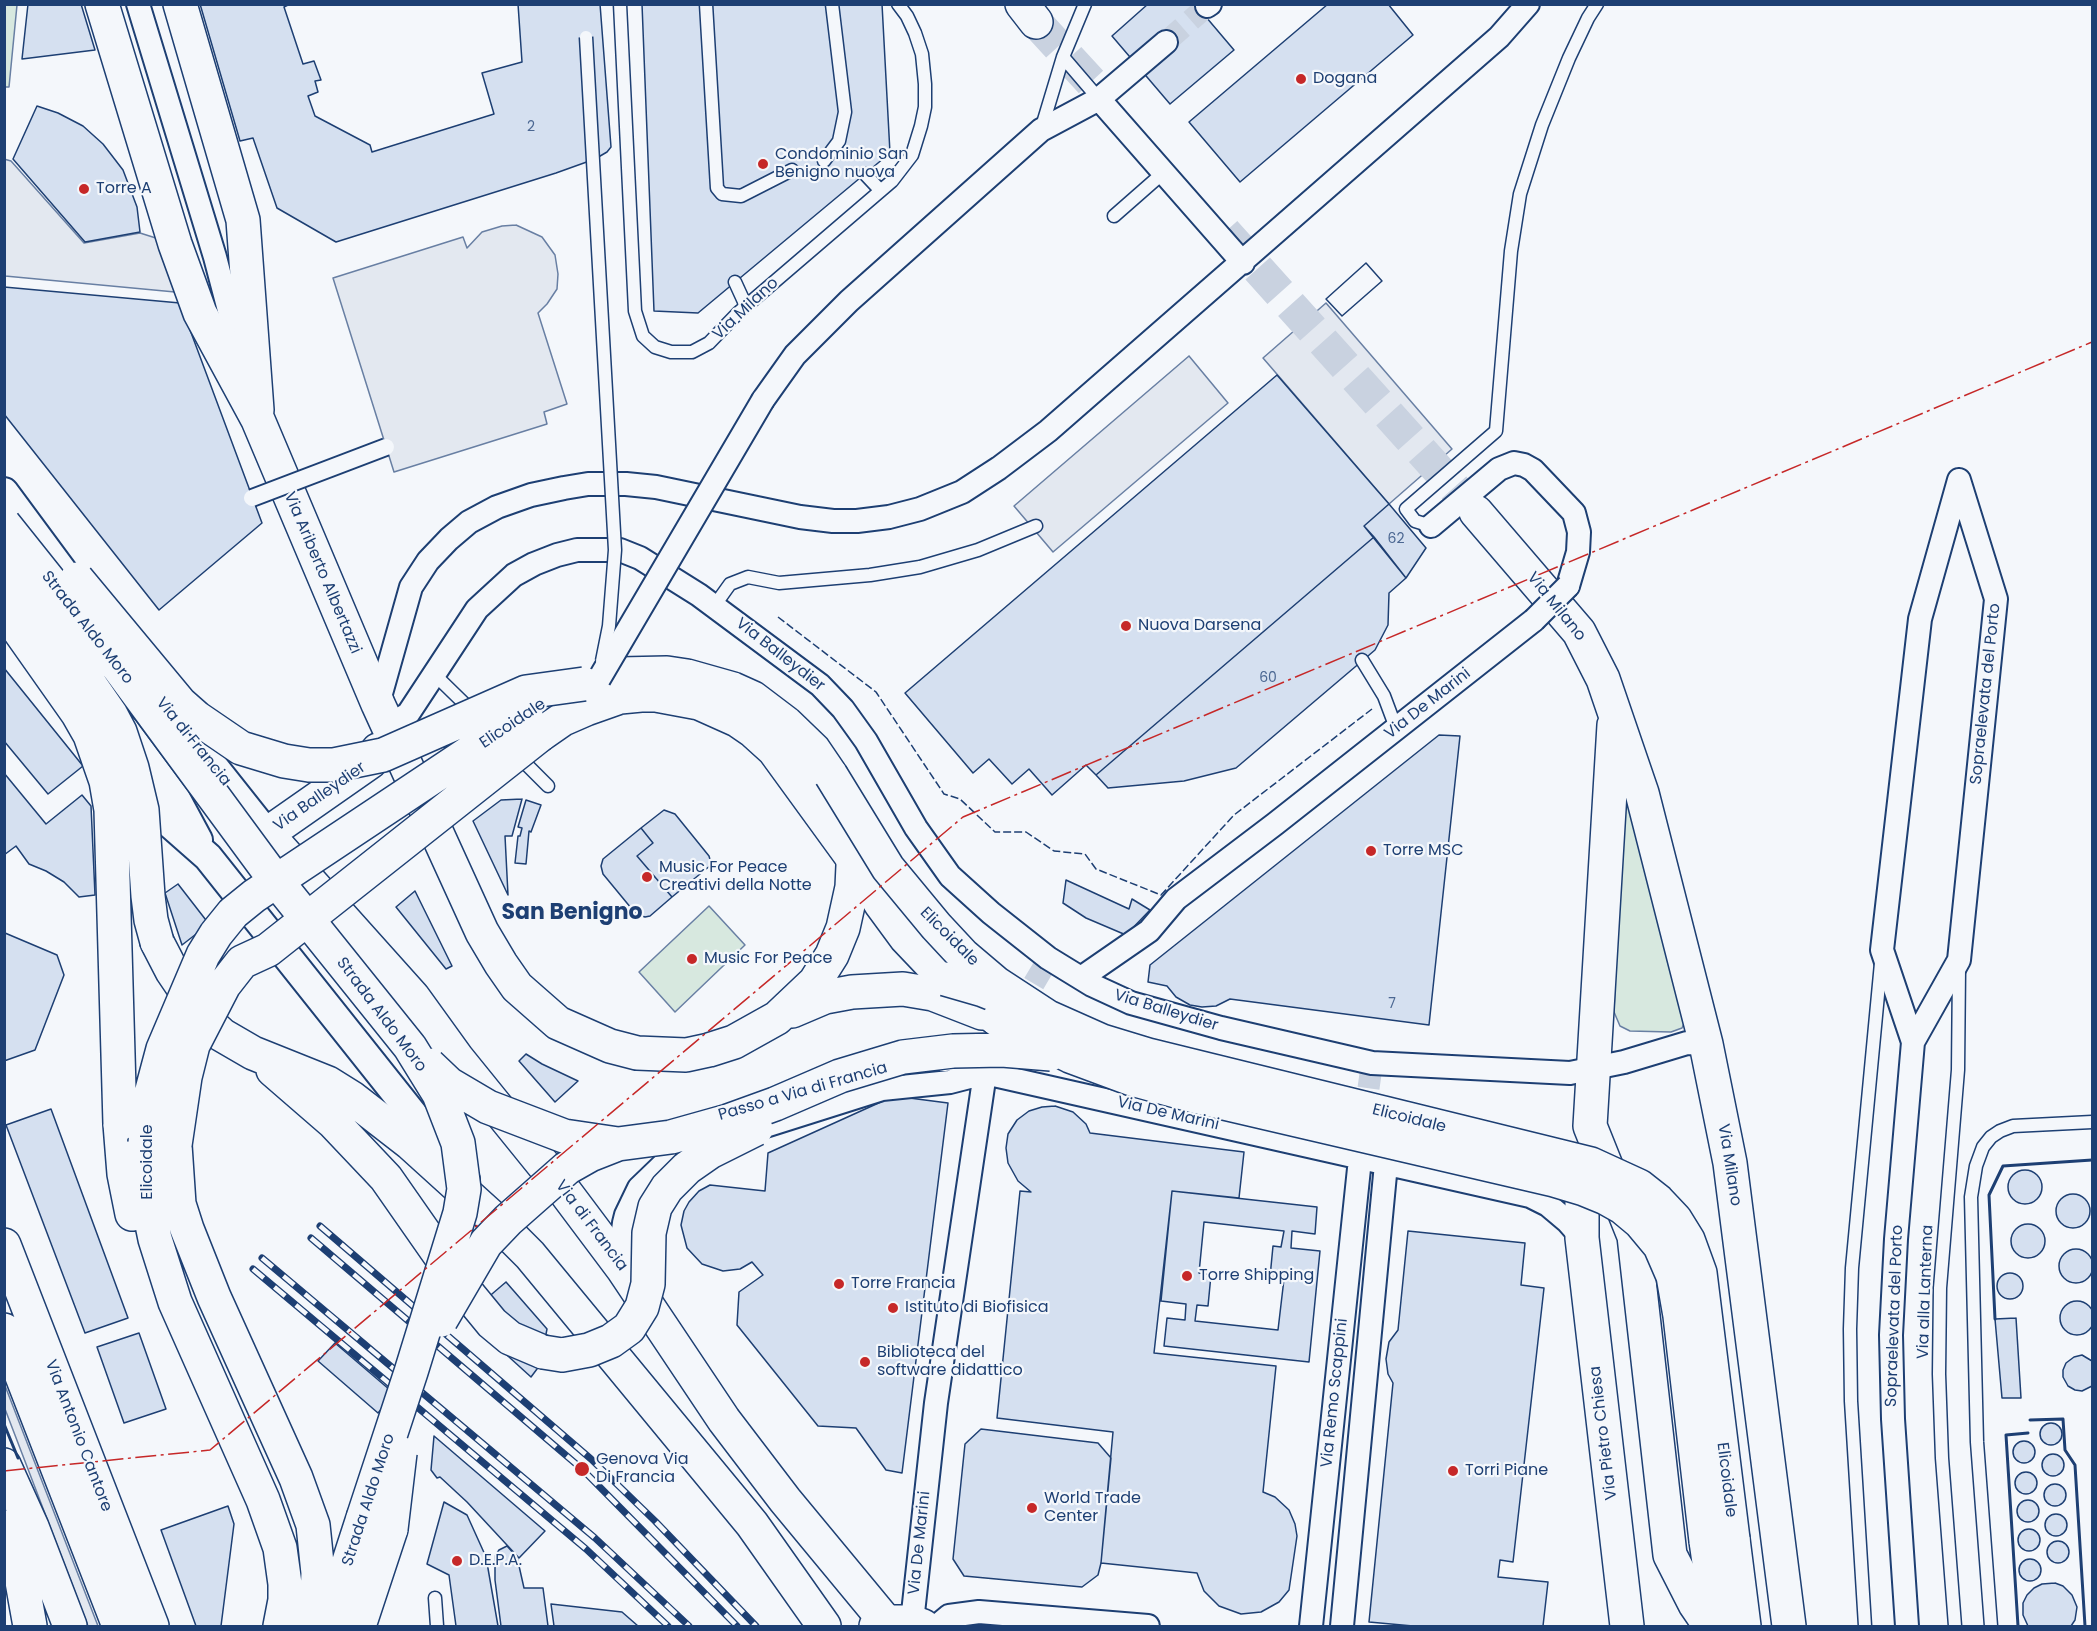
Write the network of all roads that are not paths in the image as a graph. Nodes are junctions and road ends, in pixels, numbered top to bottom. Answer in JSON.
{"nodes":[{"id":1,"x":102,"y":4,"type":"edge"},
{"id":2,"x":138,"y":4,"type":"edge"},
{"id":3,"x":180,"y":4,"type":"edge"},
{"id":4,"x":620,"y":4,"type":"edge"},
{"id":5,"x":706,"y":4,"type":"edge"},
{"id":6,"x":832,"y":4,"type":"edge"},
{"id":7,"x":898,"y":4,"type":"edge"},
{"id":8,"x":1085,"y":4,"type":"edge"},
{"id":9,"x":1528,"y":4,"type":"edge"},
{"id":10,"x":1598,"y":4,"type":"edge"},
{"id":11,"x":586,"y":37,"type":"dead end"},
{"id":12,"x":1166,"y":42,"type":"tunnel mouth"},
{"id":13,"x":1064,"y":57,"type":"junction"},
{"id":14,"x":1099,"y":99,"type":"junction"},
{"id":15,"x":1041,"y":130,"type":"junction"},
{"id":16,"x":824,"y":161,"type":"dead end"},
{"id":17,"x":792,"y":170,"type":"dead end"},
{"id":18,"x":1163,"y":173,"type":"junction"},
{"id":19,"x":865,"y":174,"type":"dead end"},
{"id":20,"x":880,"y":190,"type":"junction"},
{"id":21,"x":1114,"y":216,"type":"dead end"},
{"id":22,"x":1243,"y":263,"type":"junction"},
{"id":23,"x":735,"y":282,"type":"dead end"},
{"id":24,"x":746,"y":306,"type":"junction"},
{"id":25,"x":258,"y":420,"type":"junction"},
{"id":26,"x":386,"y":447,"type":"dead end"},
{"id":27,"x":4,"y":492,"type":"edge"},
{"id":28,"x":252,"y":498,"type":"dead end"},
{"id":29,"x":4,"y":501,"type":"edge"},
{"id":30,"x":1476,"y":512,"type":"tunnel mouth"},
{"id":31,"x":4,"y":524,"type":"edge"},
{"id":32,"x":1036,"y":526,"type":"dead end"},
{"id":33,"x":1431,"y":526,"type":"joint"},
{"id":34,"x":4,"y":530,"type":"edge"},
{"id":35,"x":4,"y":568,"type":"edge"},
{"id":36,"x":715,"y":605,"type":"junction"},
{"id":37,"x":4,"y":608,"type":"edge"},
{"id":38,"x":1362,"y":660,"type":"dead end"},
{"id":39,"x":434,"y":674,"type":"junction"},
{"id":40,"x":591,"y":681,"type":"junction"},
{"id":41,"x":383,"y":715,"type":"junction"},
{"id":42,"x":1614,"y":715,"type":"junction"},
{"id":43,"x":1396,"y":728,"type":"junction"},
{"id":44,"x":831,"y":775,"type":"junction"},
{"id":45,"x":548,"y":786,"type":"dead end"},
{"id":46,"x":271,"y":840,"type":"junction"},
{"id":47,"x":208,"y":857,"type":"junction"},
{"id":48,"x":854,"y":860,"type":"junction"},
{"id":49,"x":1882,"y":950,"type":"junction"},
{"id":50,"x":1959,"y":960,"type":"junction"},
{"id":51,"x":1081,"y":978,"type":"junction"},
{"id":52,"x":945,"y":979,"type":"junction"},
{"id":53,"x":815,"y":982,"type":"junction"},
{"id":54,"x":1048,"y":1017,"type":"junction"},
{"id":55,"x":777,"y":1018,"type":"junction"},
{"id":56,"x":998,"y":1031,"type":"junction"},
{"id":57,"x":1913,"y":1042,"type":"junction"},
{"id":58,"x":1706,"y":1044,"type":"junction"},
{"id":59,"x":410,"y":1047,"type":"junction"},
{"id":60,"x":253,"y":1053,"type":"junction"},
{"id":61,"x":1148,"y":1055,"type":"junction"},
{"id":62,"x":1070,"y":1056,"type":"junction"},
{"id":63,"x":903,"y":1057,"type":"junction"},
{"id":64,"x":1594,"y":1068,"type":"junction"},
{"id":65,"x":985,"y":1072,"type":"junction"},
{"id":66,"x":2092,"y":1122,"type":"edge"},
{"id":67,"x":655,"y":1133,"type":"junction"},
{"id":68,"x":147,"y":1137,"type":"junction"},
{"id":69,"x":522,"y":1137,"type":"junction"},
{"id":70,"x":618,"y":1144,"type":"junction"},
{"id":71,"x":1360,"y":1158,"type":"dead end"},
{"id":72,"x":666,"y":1162,"type":"junction"},
{"id":73,"x":1386,"y":1164,"type":"junction"},
{"id":74,"x":1582,"y":1199,"type":"dead end"},
{"id":75,"x":495,"y":1220,"type":"junction"},
{"id":76,"x":1582,"y":1239,"type":"junction"},
{"id":77,"x":4,"y":1245,"type":"edge"},
{"id":78,"x":624,"y":1269,"type":"junction"},
{"id":79,"x":4,"y":1330,"type":"edge"},
{"id":80,"x":411,"y":1372,"type":"junction"},
{"id":81,"x":4,"y":1465,"type":"edge"},
{"id":82,"x":4,"y":1489,"type":"edge"},
{"id":83,"x":12,"y":1526,"type":"junction"},
{"id":84,"x":1720,"y":1540,"type":"junction"},
{"id":85,"x":4,"y":1561,"type":"edge"},
{"id":86,"x":435,"y":1598,"type":"dead end"},
{"id":87,"x":907,"y":1625,"type":"edge"},
{"id":88,"x":30,"y":1626,"type":"edge"},
{"id":89,"x":70,"y":1626,"type":"edge"},
{"id":90,"x":118,"y":1626,"type":"edge"},
{"id":91,"x":152,"y":1626,"type":"edge"},
{"id":92,"x":280,"y":1626,"type":"edge"},
{"id":93,"x":311,"y":1626,"type":"edge"},
{"id":94,"x":328,"y":1626,"type":"edge"},
{"id":95,"x":359,"y":1626,"type":"edge"},
{"id":96,"x":437,"y":1626,"type":"edge"},
{"id":97,"x":824,"y":1626,"type":"edge"},
{"id":98,"x":1148,"y":1626,"type":"edge"},
{"id":99,"x":1311,"y":1626,"type":"edge"},
{"id":100,"x":1342,"y":1626,"type":"edge"},
{"id":101,"x":1627,"y":1626,"type":"edge"},
{"id":102,"x":1710,"y":1626,"type":"edge"},
{"id":103,"x":1718,"y":1626,"type":"edge"},
{"id":104,"x":1744,"y":1626,"type":"edge"},
{"id":105,"x":1790,"y":1626,"type":"edge"},
{"id":106,"x":1865,"y":1626,"type":"edge"},
{"id":107,"x":1907,"y":1626,"type":"edge"},
{"id":108,"x":1955,"y":1626,"type":"edge"},
{"id":109,"x":1991,"y":1626,"type":"edge"}],
"edges":[{"from":1,"to":25,"type":"main road"},
{"from":2,"to":25,"type":"street"},
{"from":3,"to":25,"type":"main road"},
{"from":4,"to":24,"type":"lane","name":"Via Milano"},
{"from":5,"to":17,"type":"lane"},
{"from":6,"to":16,"type":"lane"},
{"from":7,"to":20,"type":"lane","name":"Via Milano"},
{"from":8,"to":13,"type":"lane"},
{"from":9,"to":22,"type":"street"},
{"from":10,"to":33,"type":"lane"},
{"from":11,"to":40,"type":"lane","bridge":true},
{"from":12,"to":14,"type":"street"},
{"from":13,"to":14,"type":"lane"},
{"from":13,"to":15,"type":"lane"},
{"from":14,"to":15,"type":"street"},
{"from":14,"to":18,"type":"street"},
{"from":15,"to":40,"type":"street","bridge":true},
{"from":18,"to":21,"type":"lane"},
{"from":18,"to":22,"type":"street"},
{"from":19,"to":20,"type":"lane"},
{"from":20,"to":24,"type":"lane","name":"Via Milano"},
{"from":22,"to":41,"type":"street"},
{"from":23,"to":24,"type":"lane"},
{"from":25,"to":41,"type":"main road","name":"Via Ariberto Albertazzi"},
{"from":26,"to":28,"type":"street","bridge":true},
{"from":27,"to":46,"type":"street","name":"Via di Francia"},
{"from":29,"to":40,"type":"main road","bridge":true},
{"from":30,"to":42,"type":"main road","name":"Via Milano"},
{"from":31,"to":59,"type":"main road","name":"Strada Aldo Moro","bridge":true},
{"from":32,"to":36,"type":"lane"},
{"from":33,"to":43,"type":"street","name":"Via De Marini","bridge":true},
{"from":34,"to":46,"type":"street","name":"Via di Francia"},
{"from":35,"to":47,"type":"street"},
{"from":35,"to":60,"type":"main road","bridge":true},
{"from":36,"to":39,"type":"street","name":"Via Balleydier"},
{"from":36,"to":51,"type":"street","name":"Via Balleydier"},
{"from":37,"to":47,"type":"street"},
{"from":37,"to":68,"type":"main road","bridge":true},
{"from":38,"to":43,"type":"lane"},
{"from":39,"to":41,"type":"street","name":"Via Balleydier"},
{"from":39,"to":45,"type":"lane"},
{"from":40,"to":44,"type":"main road","name":"Elicoidale"},
{"from":40,"to":68,"type":"main road","name":"Elicoidale","bridge":true},
{"from":41,"to":46,"type":"main road","name":"Via Balleydier"},
{"from":41,"to":55,"type":"main road","name":"Elicoidale"},
{"from":42,"to":58,"type":"main road","name":"Via Milano"},
{"from":42,"to":64,"type":"main road","name":"Via Milano"},
{"from":43,"to":51,"type":"street","name":"Via De Marini"},
{"from":44,"to":48,"type":"main road","name":"Elicoidale","bridge":true},
{"from":44,"to":54,"type":"main road","name":"Elicoidale","bridge":true},
{"from":46,"to":69,"type":"main road","name":"Via di Francia"},
{"from":47,"to":75,"type":"street"},
{"from":48,"to":52,"type":"main road","name":"Elicoidale"},
{"from":48,"to":53,"type":"main road","name":"Elicoidale"},
{"from":48,"to":68,"type":"main road","bridge":true},
{"from":49,"to":50,"type":"street","name":"Sopraelevata del Porto"},
{"from":49,"to":57,"type":"street","name":"Sopraelevata del Porto"},
{"from":49,"to":106,"type":"lane"},
{"from":50,"to":57,"type":"street","name":"Sopraelevata del Porto"},
{"from":50,"to":108,"type":"lane","name":"Via alla Lanterna"},
{"from":51,"to":64,"type":"street","name":"Via Balleydier"},
{"from":52,"to":53,"type":"main road"},
{"from":52,"to":54,"type":"main road","bridge":true},
{"from":52,"to":56,"type":"main road","name":"Elicoidale","bridge":true},
{"from":53,"to":55,"type":"main road","name":"Elicoidale"},
{"from":54,"to":61,"type":"main road","name":"Elicoidale","bridge":true},
{"from":55,"to":56,"type":"main road"},
{"from":56,"to":62,"type":"main road","name":"Elicoidale","bridge":true},
{"from":56,"to":65,"type":"street","name":"Via De Marini"},
{"from":57,"to":107,"type":"street","name":"Sopraelevata del Porto"},
{"from":58,"to":64,"type":"street","name":"Via Balleydier"},
{"from":58,"to":105,"type":"main road","name":"Via Milano"},
{"from":59,"to":70,"type":"main road","bridge":true},
{"from":59,"to":80,"type":"main road","name":"Strada Aldo Moro","bridge":true},
{"from":60,"to":63,"type":"main road","bridge":true},
{"from":60,"to":75,"type":"main road"},
{"from":61,"to":62,"type":"main road","bridge":true},
{"from":61,"to":84,"type":"main road","name":"Elicoidale","bridge":true},
{"from":62,"to":63,"type":"main road","bridge":true},
{"from":62,"to":84,"type":"main road","name":"Elicoidale","bridge":true},
{"from":63,"to":70,"type":"main road","bridge":true},
{"from":64,"to":102,"type":"main road","name":"Via Milano"},
{"from":65,"to":67,"type":"street","name":"Passo a Via di Francia"},
{"from":65,"to":72,"type":"street","name":"Passo a Via di Francia"},
{"from":65,"to":73,"type":"street","name":"Via De Marini"},
{"from":65,"to":87,"type":"street","name":"Via De Marini"},
{"from":66,"to":109,"type":"lane"},
{"from":67,"to":69,"type":"street","name":"Passo a Via di Francia"},
{"from":67,"to":72,"type":"street"},
{"from":68,"to":92,"type":"main road"},
{"from":68,"to":93,"type":"main road"},
{"from":69,"to":78,"type":"main road","name":"Via di Francia"},
{"from":70,"to":80,"type":"main road","bridge":true},
{"from":71,"to":99,"type":"street","name":"Via Remo Scappini"},
{"from":72,"to":78,"type":"street","name":"Passo a Via di Francia"},
{"from":73,"to":76,"type":"street","name":"Via De Marini"},
{"from":73,"to":100,"type":"street","name":"Via Remo Scappini"},
{"from":74,"to":76,"type":"main road"},
{"from":75,"to":97,"type":"main road"},
{"from":76,"to":101,"type":"main road","name":"Via Pietro Chiesa"},
{"from":77,"to":91,"type":"main road","name":"Via Antonio Cantore"},
{"from":78,"to":87,"type":"main road","name":"Via di Francia"},
{"from":79,"to":90,"type":"main road","name":"Via Antonio Cantore"},
{"from":80,"to":94,"type":"main road","name":"Strada Aldo Moro","bridge":true},
{"from":80,"to":95,"type":"main road","bridge":true},
{"from":81,"to":89,"type":"main road"},
{"from":82,"to":83,"type":"main road"},
{"from":83,"to":85,"type":"main road"},
{"from":83,"to":88,"type":"main road"},
{"from":84,"to":103,"type":"main road","name":"Elicoidale"},
{"from":84,"to":104,"type":"main road","name":"Elicoidale"},
{"from":86,"to":96,"type":"lane"},
{"from":87,"to":98,"type":"street"}]}
